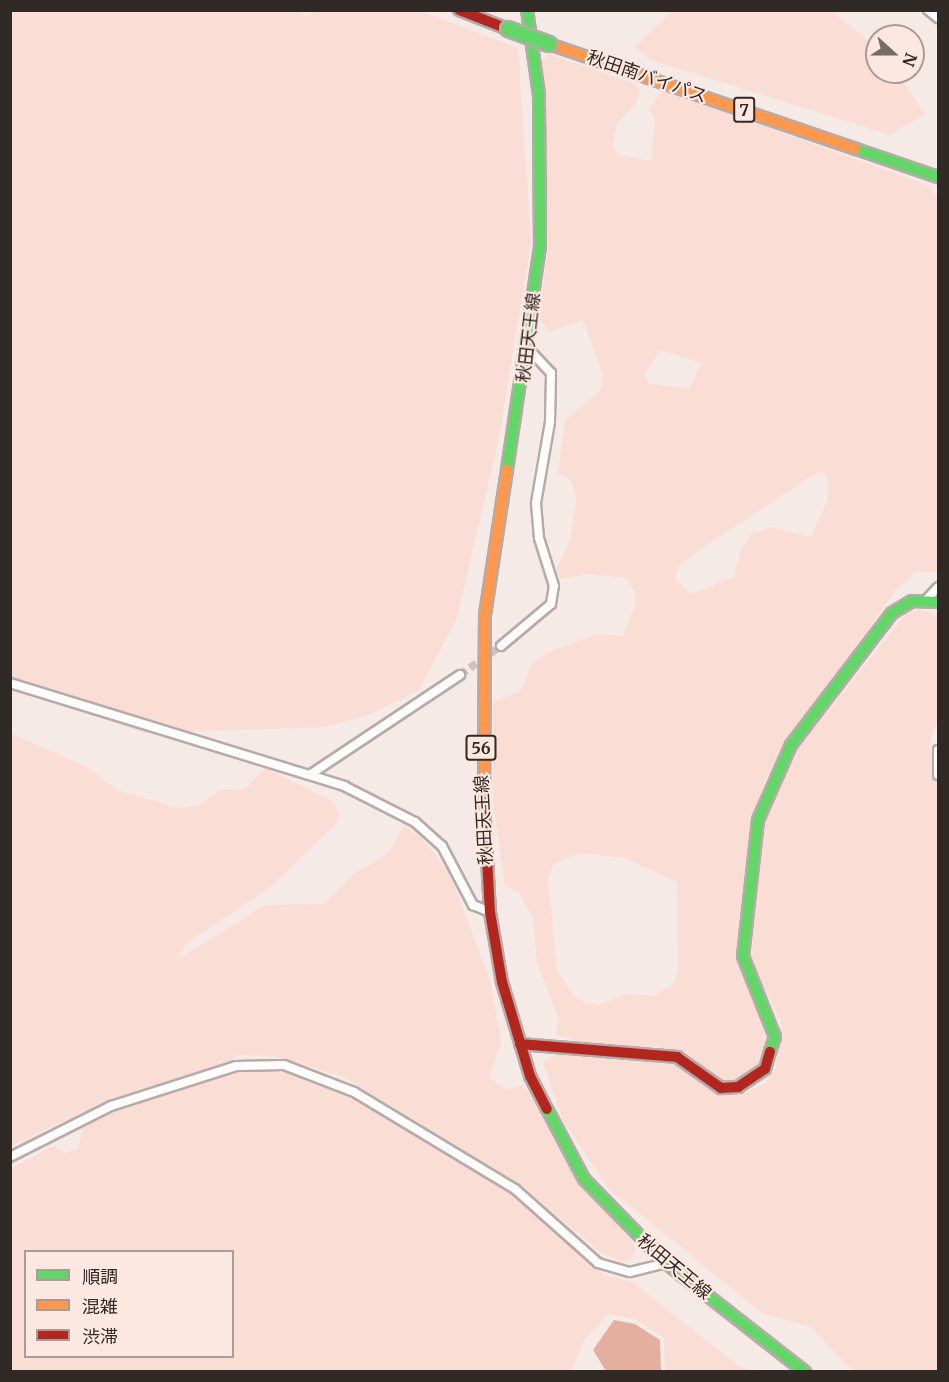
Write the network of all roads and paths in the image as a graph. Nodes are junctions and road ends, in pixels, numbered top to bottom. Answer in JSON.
{"nodes":[{"id":1,"x":459,"y":10,"type":"edge"},
{"id":2,"x":527,"y":10,"type":"edge"},
{"id":3,"x":928,"y":10,"type":"edge"},
{"id":4,"x":939,"y":18,"type":"edge"},
{"id":5,"x":939,"y":177,"type":"edge"},
{"id":6,"x":528,"y":348,"type":"junction"},
{"id":7,"x":939,"y":587,"type":"edge"},
{"id":8,"x":933,"y":601,"type":"edge"},
{"id":9,"x":501,"y":646,"type":"tunnel mouth"},
{"id":10,"x":460,"y":675,"type":"tunnel mouth"},
{"id":11,"x":10,"y":683,"type":"edge"},
{"id":12,"x":939,"y":750,"type":"edge"},
{"id":13,"x":311,"y":774,"type":"junction"},
{"id":14,"x":939,"y":775,"type":"edge"},
{"id":15,"x":490,"y":912,"type":"junction"},
{"id":16,"x":520,"y":1044,"type":"junction"},
{"id":17,"x":10,"y":1157,"type":"edge"},
{"id":18,"x":666,"y":1263,"type":"junction"},
{"id":19,"x":805,"y":1371,"type":"edge"}],
"edges":[{"from":1,"to":5,"type":"main road","name":"秋田南バイパス","number":"7","bridge":true},
{"from":2,"to":6,"type":"main road","name":"秋田天王線","number":"56"},
{"from":3,"to":4,"type":"street"},
{"from":6,"to":9,"type":"street"},
{"from":6,"to":15,"type":"main road","name":"秋田天王線","number":"56"},
{"from":7,"to":8,"type":"street"},
{"from":8,"to":16,"type":"main road"},
{"from":10,"to":13,"type":"street"},
{"from":11,"to":13,"type":"street"},
{"from":12,"to":14,"type":"street"},
{"from":13,"to":15,"type":"street"},
{"from":15,"to":16,"type":"main road","name":"秋田天王線","number":"56"},
{"from":16,"to":18,"type":"main road","name":"秋田天王線","number":"56"},
{"from":17,"to":18,"type":"street"},
{"from":18,"to":19,"type":"main road","name":"秋田天王線","number":"56"}]}
